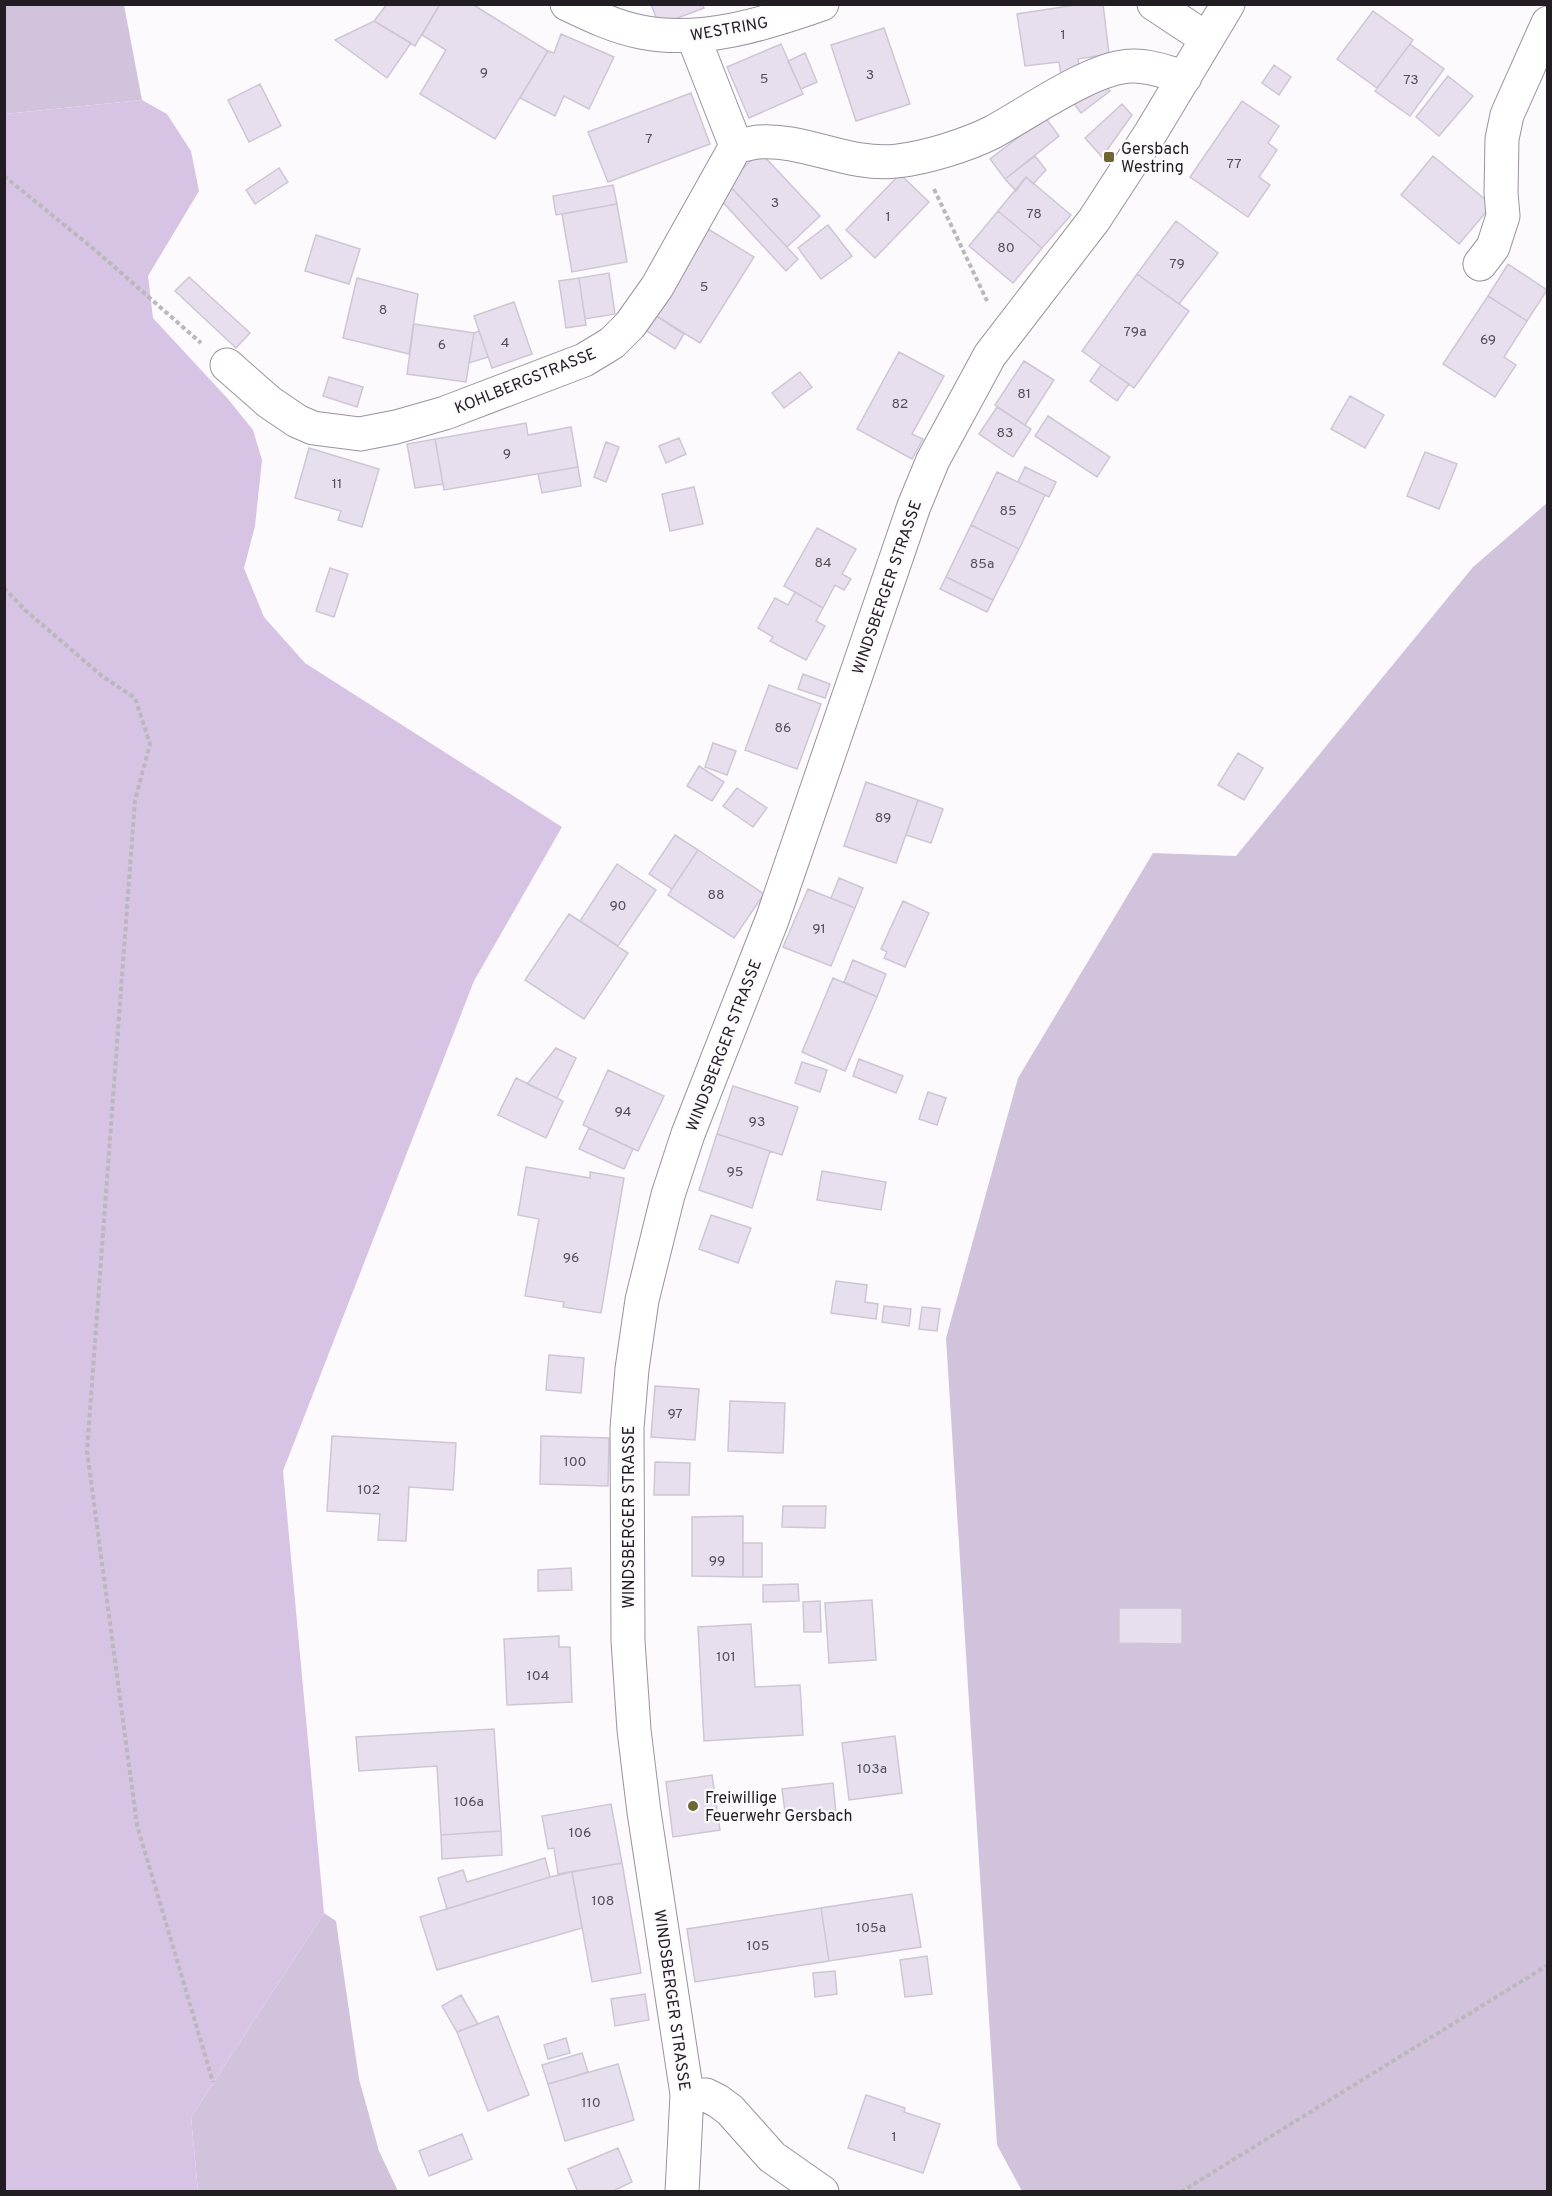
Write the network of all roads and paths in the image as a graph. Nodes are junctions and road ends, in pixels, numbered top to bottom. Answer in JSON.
{"nodes":[{"id":1,"x":567,"y":4,"type":"edge"},
{"id":2,"x":822,"y":4,"type":"edge"},
{"id":3,"x":1154,"y":4,"type":"edge"},
{"id":4,"x":1228,"y":4,"type":"edge"},
{"id":5,"x":1548,"y":23,"type":"edge"},
{"id":6,"x":693,"y":36,"type":"junction"},
{"id":7,"x":1207,"y":39,"type":"junction"},
{"id":8,"x":1185,"y":77,"type":"junction"},
{"id":9,"x":736,"y":146,"type":"junction"},
{"id":10,"x":918,"y":157,"type":"junction"},
{"id":11,"x":4,"y":176,"type":"edge"},
{"id":12,"x":1480,"y":264,"type":"dead end"},
{"id":13,"x":1004,"y":337,"type":"junction"},
{"id":14,"x":227,"y":365,"type":"joint"},
{"id":15,"x":4,"y":588,"type":"edge"},
{"id":16,"x":1548,"y":1965,"type":"edge"},
{"id":17,"x":213,"y":2082,"type":"dead end"},
{"id":18,"x":687,"y":2094,"type":"junction"},
{"id":19,"x":682,"y":2192,"type":"edge"},
{"id":20,"x":822,"y":2192,"type":"edge"},
{"id":21,"x":1181,"y":2192,"type":"edge"}],
"edges":[{"from":1,"to":6,"type":"street","name":"WESTRING"},
{"from":2,"to":6,"type":"street","name":"WESTRING"},
{"from":3,"to":7,"type":"street"},
{"from":4,"to":7,"type":"street","name":"WINDSBERGER STRASSE"},
{"from":5,"to":12,"type":"street"},
{"from":6,"to":9,"type":"street"},
{"from":7,"to":8,"type":"street","name":"WINDSBERGER STRASSE"},
{"from":8,"to":10,"type":"street"},
{"from":8,"to":13,"type":"street","name":"WINDSBERGER STRASSE"},
{"from":9,"to":10,"type":"street"},
{"from":9,"to":14,"type":"street","name":"KOHLBERGSTRASSE"},
{"from":10,"to":13,"type":"path"},
{"from":11,"to":14,"type":"path"},
{"from":13,"to":18,"type":"street","name":"WINDSBERGER STRASSE"},
{"from":15,"to":17,"type":"path"},
{"from":16,"to":21,"type":"path"},
{"from":18,"to":19,"type":"street","name":"WINDSBERGER STRASSE"},
{"from":18,"to":20,"type":"street"}]}
